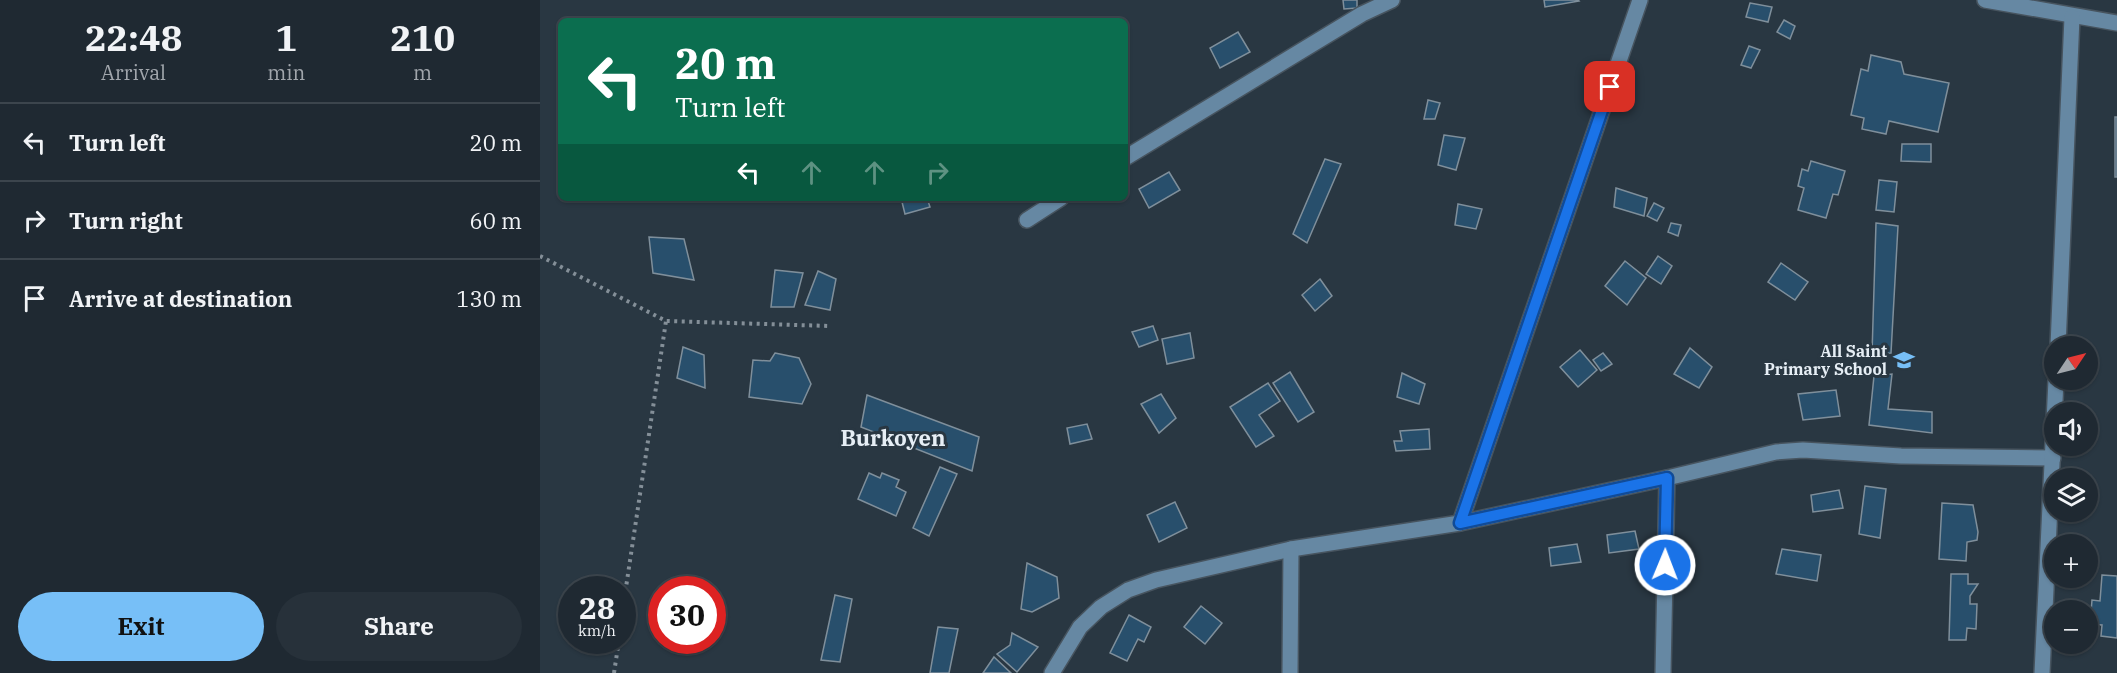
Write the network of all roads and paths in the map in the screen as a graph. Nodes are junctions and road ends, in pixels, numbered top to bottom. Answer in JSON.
{"nodes":[{"id":1,"x":1392,"y":0,"type":"edge"},
{"id":2,"x":1640,"y":0,"type":"edge"},
{"id":3,"x":1985,"y":0,"type":"edge"},
{"id":4,"x":2006,"y":2,"type":"edge"},
{"id":5,"x":2072,"y":17,"type":"junction"},
{"id":6,"x":2117,"y":23,"type":"edge"},
{"id":7,"x":1128,"y":156,"type":"edge"},
{"id":8,"x":1057,"y":201,"type":"edge"},
{"id":9,"x":1027,"y":219,"type":"dead end"},
{"id":10,"x":540,"y":256,"type":"edge"},
{"id":11,"x":666,"y":321,"type":"junction"},
{"id":12,"x":830,"y":326,"type":"dead end"},
{"id":13,"x":2058,"y":336,"type":"edge"},
{"id":14,"x":2056,"y":390,"type":"edge"},
{"id":15,"x":2053,"y":458,"type":"junction"},
{"id":16,"x":1667,"y":478,"type":"junction"},
{"id":17,"x":1460,"y":523,"type":"junction"},
{"id":18,"x":1291,"y":549,"type":"junction"},
{"id":19,"x":628,"y":576,"type":"edge"},
{"id":20,"x":617,"y":654,"type":"edge"},
{"id":21,"x":614,"y":673,"type":"edge"},
{"id":22,"x":1052,"y":673,"type":"edge"},
{"id":23,"x":1290,"y":673,"type":"edge"},
{"id":24,"x":1663,"y":673,"type":"edge"},
{"id":25,"x":2042,"y":673,"type":"edge"}],
"edges":[{"from":1,"to":7,"type":"street"},
{"from":2,"to":17,"type":"street"},
{"from":3,"to":4,"type":"street"},
{"from":4,"to":5,"type":"street"},
{"from":5,"to":6,"type":"street"},
{"from":5,"to":13,"type":"street"},
{"from":8,"to":9,"type":"street"},
{"from":10,"to":11,"type":"path"},
{"from":11,"to":12,"type":"path"},
{"from":11,"to":19,"type":"path"},
{"from":14,"to":15,"type":"street"},
{"from":15,"to":16,"type":"street"},
{"from":15,"to":25,"type":"street"},
{"from":16,"to":17,"type":"street"},
{"from":16,"to":24,"type":"street"},
{"from":17,"to":18,"type":"street"},
{"from":18,"to":22,"type":"street"},
{"from":18,"to":23,"type":"street"},
{"from":20,"to":21,"type":"path"}]}
